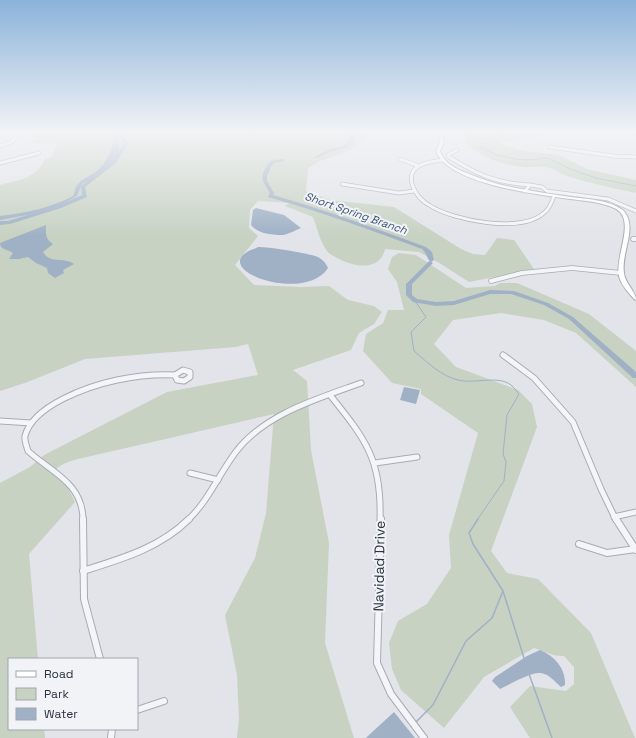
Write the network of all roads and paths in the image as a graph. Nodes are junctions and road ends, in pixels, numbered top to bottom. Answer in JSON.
{"nodes":[{"id":1,"x":417,"y":167,"type":"edge"},
{"id":2,"x":453,"y":167,"type":"edge"},
{"id":3,"x":466,"y":167,"type":"edge"},
{"id":4,"x":342,"y":184,"type":"dead end"},
{"id":5,"x":530,"y":185,"type":"junction"},
{"id":6,"x":414,"y":191,"type":"junction"},
{"id":7,"x":525,"y":191,"type":"junction"},
{"id":8,"x":554,"y":196,"type":"junction"},
{"id":9,"x":636,"y":211,"type":"edge"},
{"id":10,"x":631,"y":217,"type":"dead end"},
{"id":11,"x":633,"y":232,"type":"dead end"},
{"id":12,"x":634,"y":239,"type":"edge"},
{"id":13,"x":622,"y":275,"type":"junction"},
{"id":14,"x":491,"y":281,"type":"dead end"},
{"id":15,"x":636,"y":292,"type":"edge"},
{"id":16,"x":636,"y":298,"type":"edge"},
{"id":17,"x":503,"y":355,"type":"dead end"},
{"id":18,"x":175,"y":375,"type":"dead end"},
{"id":19,"x":361,"y":383,"type":"dead end"},
{"id":20,"x":330,"y":395,"type":"junction"},
{"id":21,"x":0,"y":421,"type":"edge"},
{"id":22,"x":31,"y":423,"type":"junction"},
{"id":23,"x":417,"y":456,"type":"dead end"},
{"id":24,"x":375,"y":463,"type":"junction"},
{"id":25,"x":190,"y":473,"type":"dead end"},
{"id":26,"x":218,"y":480,"type":"junction"},
{"id":27,"x":636,"y":512,"type":"edge"},
{"id":28,"x":614,"y":517,"type":"junction"},
{"id":29,"x":579,"y":544,"type":"dead end"},
{"id":30,"x":636,"y":549,"type":"edge"},
{"id":31,"x":83,"y":571,"type":"junction"},
{"id":32,"x":100,"y":658,"type":"edge"},
{"id":33,"x":164,"y":701,"type":"dead end"},
{"id":34,"x":138,"y":710,"type":"edge"},
{"id":35,"x":424,"y":738,"type":"edge"}],
"edges":[{"from":1,"to":6,"type":"street"},
{"from":2,"to":7,"type":"street"},
{"from":3,"to":5,"type":"street"},
{"from":4,"to":6,"type":"street"},
{"from":5,"to":7,"type":"street"},
{"from":5,"to":9,"type":"street"},
{"from":6,"to":8,"type":"street"},
{"from":7,"to":8,"type":"street"},
{"from":8,"to":10,"type":"street"},
{"from":11,"to":12,"type":"street"},
{"from":12,"to":13,"type":"street"},
{"from":13,"to":14,"type":"street"},
{"from":13,"to":15,"type":"street"},
{"from":13,"to":16,"type":"street"},
{"from":17,"to":28,"type":"street"},
{"from":18,"to":22,"type":"street"},
{"from":19,"to":20,"type":"street"},
{"from":20,"to":24,"type":"street","name":"Navidad Drive"},
{"from":20,"to":26,"type":"street"},
{"from":21,"to":22,"type":"street"},
{"from":22,"to":31,"type":"street"},
{"from":23,"to":24,"type":"street"},
{"from":24,"to":35,"type":"street","name":"Navidad Drive"},
{"from":25,"to":26,"type":"street"},
{"from":26,"to":31,"type":"street"},
{"from":27,"to":28,"type":"street"},
{"from":28,"to":30,"type":"street"},
{"from":29,"to":30,"type":"street"},
{"from":31,"to":32,"type":"street"},
{"from":33,"to":34,"type":"street"}]}
